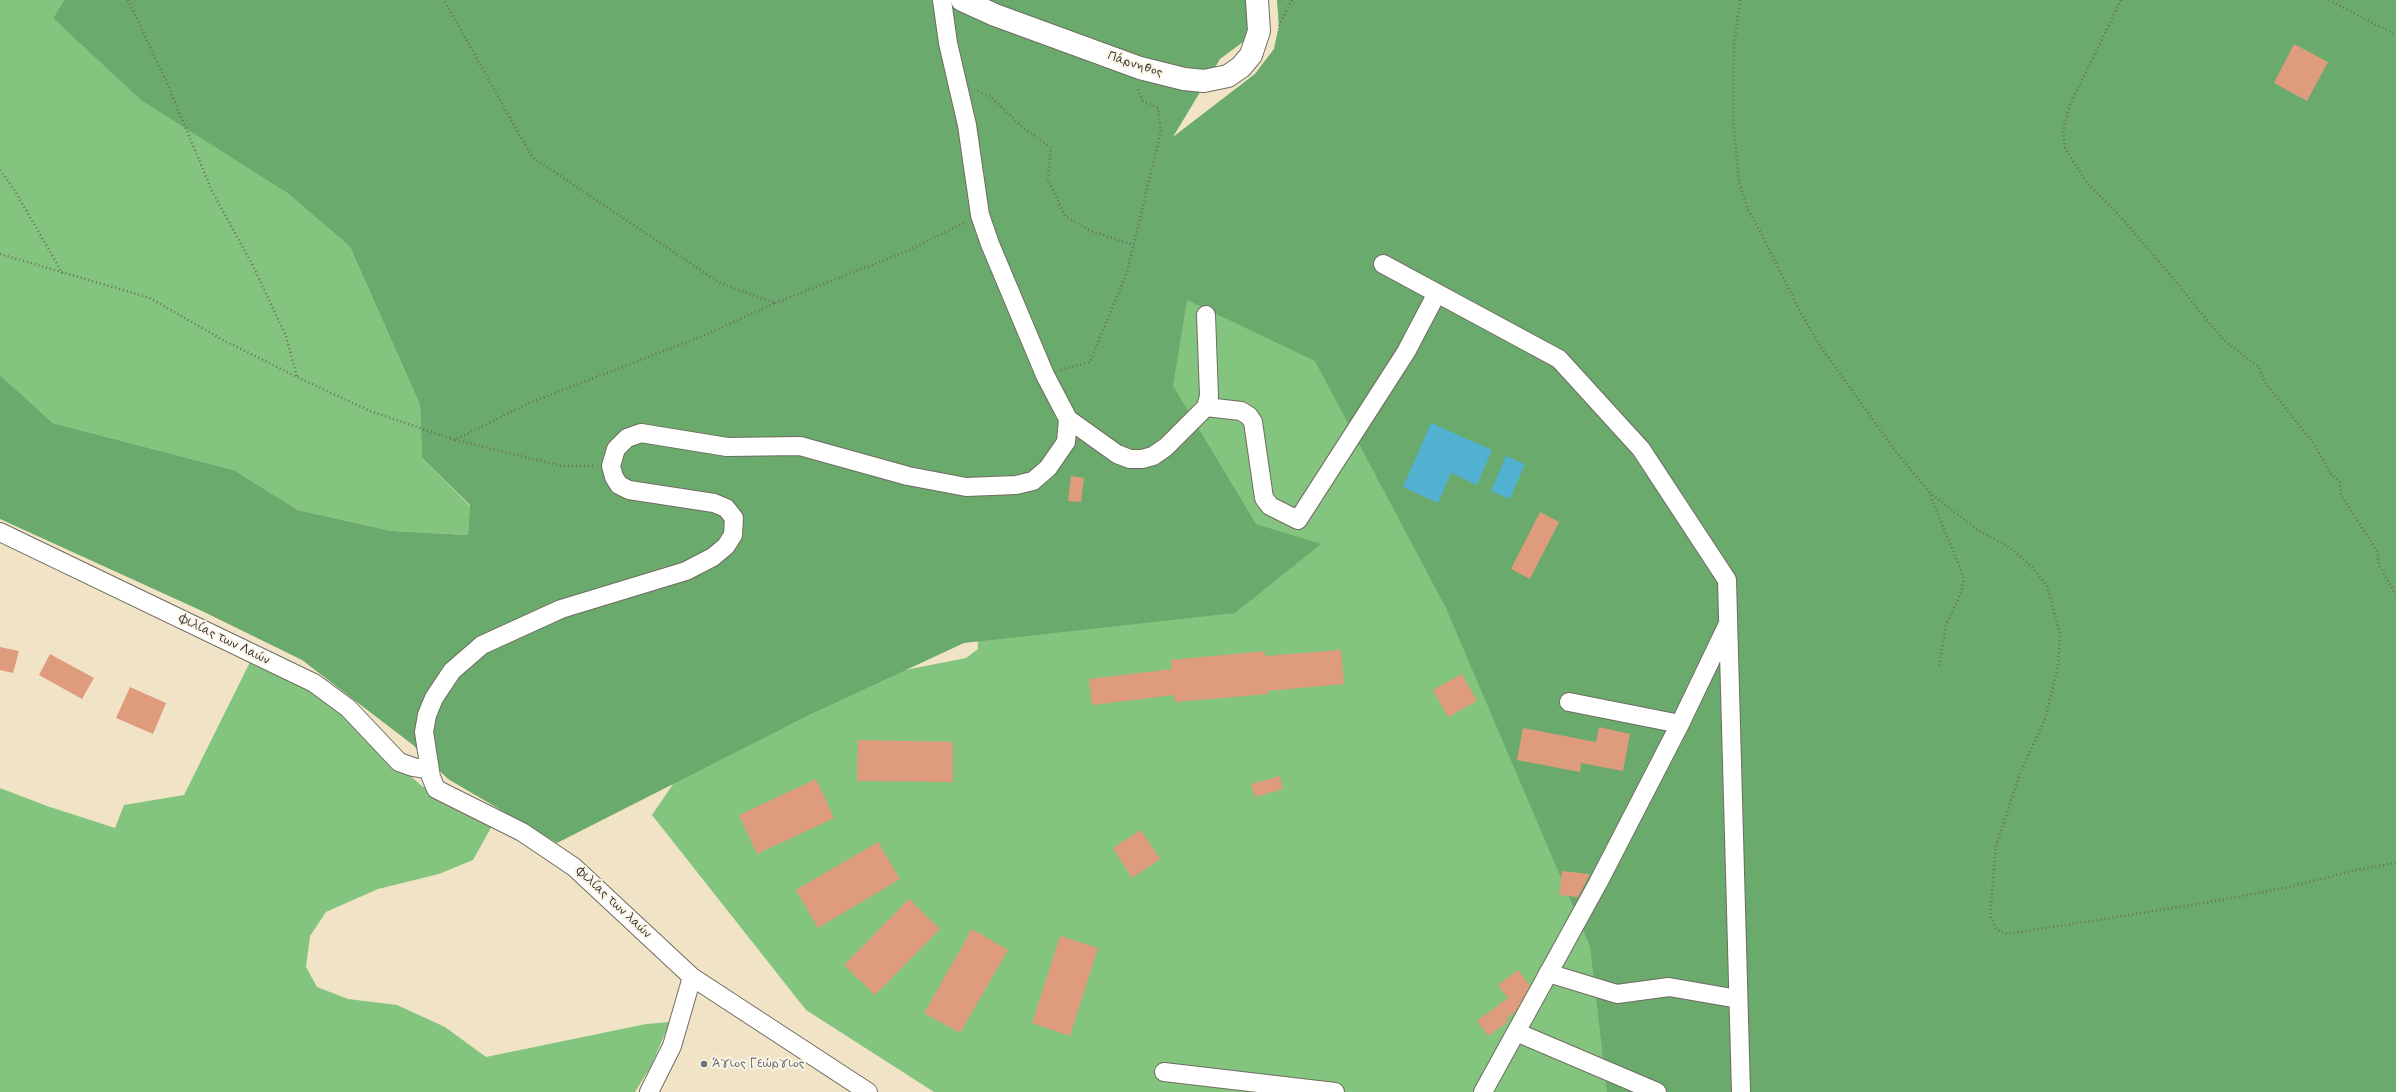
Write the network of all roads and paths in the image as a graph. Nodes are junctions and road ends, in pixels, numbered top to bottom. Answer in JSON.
{"nodes":[{"id":1,"x":128,"y":0,"type":"edge"},
{"id":2,"x":444,"y":0,"type":"edge"},
{"id":3,"x":942,"y":0,"type":"edge"},
{"id":4,"x":962,"y":0,"type":"edge"},
{"id":5,"x":1257,"y":0,"type":"edge"},
{"id":6,"x":1740,"y":0,"type":"edge"},
{"id":7,"x":2122,"y":0,"type":"edge"},
{"id":8,"x":2329,"y":0,"type":"edge"},
{"id":9,"x":2396,"y":35,"type":"edge"},
{"id":10,"x":1140,"y":68,"type":"junction"},
{"id":11,"x":957,"y":83,"type":"junction"},
{"id":12,"x":0,"y":170,"type":"edge"},
{"id":13,"x":980,"y":215,"type":"junction"},
{"id":14,"x":1133,"y":245,"type":"junction"},
{"id":15,"x":0,"y":254,"type":"edge"},
{"id":16,"x":1383,"y":264,"type":"dead end"},
{"id":17,"x":63,"y":274,"type":"junction"},
{"id":18,"x":1437,"y":293,"type":"junction"},
{"id":19,"x":775,"y":304,"type":"junction"},
{"id":20,"x":1206,"y":315,"type":"dead end"},
{"id":21,"x":1045,"y":375,"type":"junction"},
{"id":22,"x":297,"y":377,"type":"junction"},
{"id":23,"x":1206,"y":406,"type":"junction"},
{"id":24,"x":1068,"y":419,"type":"junction"},
{"id":25,"x":455,"y":440,"type":"junction"},
{"id":26,"x":612,"y":466,"type":"junction"},
{"id":27,"x":1929,"y":492,"type":"junction"},
{"id":28,"x":0,"y":532,"type":"edge"},
{"id":29,"x":2396,"y":595,"type":"edge"},
{"id":30,"x":1728,"y":624,"type":"junction"},
{"id":31,"x":1939,"y":666,"type":"dead end"},
{"id":32,"x":1569,"y":702,"type":"dead end"},
{"id":33,"x":1680,"y":724,"type":"junction"},
{"id":34,"x":430,"y":770,"type":"junction"},
{"id":35,"x":2396,"y":863,"type":"edge"},
{"id":36,"x":1548,"y":973,"type":"junction"},
{"id":37,"x":692,"y":976,"type":"junction"},
{"id":38,"x":1738,"y":999,"type":"junction"},
{"id":39,"x":1516,"y":1032,"type":"junction"},
{"id":40,"x":1164,"y":1072,"type":"dead end"},
{"id":41,"x":649,"y":1092,"type":"edge"},
{"id":42,"x":868,"y":1092,"type":"edge"},
{"id":43,"x":1335,"y":1092,"type":"edge"},
{"id":44,"x":1483,"y":1092,"type":"edge"},
{"id":45,"x":1657,"y":1092,"type":"edge"},
{"id":46,"x":1741,"y":1092,"type":"edge"}],
"edges":[{"from":1,"to":22,"type":"path"},
{"from":2,"to":19,"type":"path"},
{"from":3,"to":11,"type":"street"},
{"from":4,"to":10,"type":"main road","name":"Πάρνηθος"},
{"from":5,"to":10,"type":"main road","name":"Πάρνηθος"},
{"from":6,"to":27,"type":"path"},
{"from":7,"to":29,"type":"path"},
{"from":8,"to":9,"type":"path"},
{"from":10,"to":14,"type":"path"},
{"from":11,"to":13,"type":"street"},
{"from":11,"to":14,"type":"path"},
{"from":12,"to":17,"type":"path"},
{"from":13,"to":19,"type":"path"},
{"from":13,"to":21,"type":"street"},
{"from":14,"to":21,"type":"path"},
{"from":15,"to":17,"type":"path"},
{"from":16,"to":18,"type":"street"},
{"from":17,"to":22,"type":"path"},
{"from":18,"to":23,"type":"street"},
{"from":18,"to":30,"type":"street"},
{"from":19,"to":25,"type":"path"},
{"from":20,"to":23,"type":"street"},
{"from":21,"to":24,"type":"street"},
{"from":22,"to":25,"type":"path"},
{"from":23,"to":24,"type":"street"},
{"from":24,"to":26,"type":"street"},
{"from":25,"to":26,"type":"path"},
{"from":26,"to":34,"type":"street","name":"Φιλίας των λαών"},
{"from":27,"to":31,"type":"path"},
{"from":27,"to":35,"type":"path"},
{"from":28,"to":34,"type":"street","name":"Φιλίας των Λαών"},
{"from":30,"to":33,"type":"street"},
{"from":30,"to":38,"type":"street"},
{"from":32,"to":33,"type":"street"},
{"from":33,"to":36,"type":"street"},
{"from":34,"to":37,"type":"street","name":"Φιλίας των λαών"},
{"from":36,"to":38,"type":"street"},
{"from":36,"to":39,"type":"street"},
{"from":37,"to":41,"type":"street"},
{"from":37,"to":42,"type":"street","name":"Φιλίας των λαών"},
{"from":38,"to":46,"type":"street"},
{"from":39,"to":44,"type":"street"},
{"from":39,"to":45,"type":"street"},
{"from":40,"to":43,"type":"street"}]}
